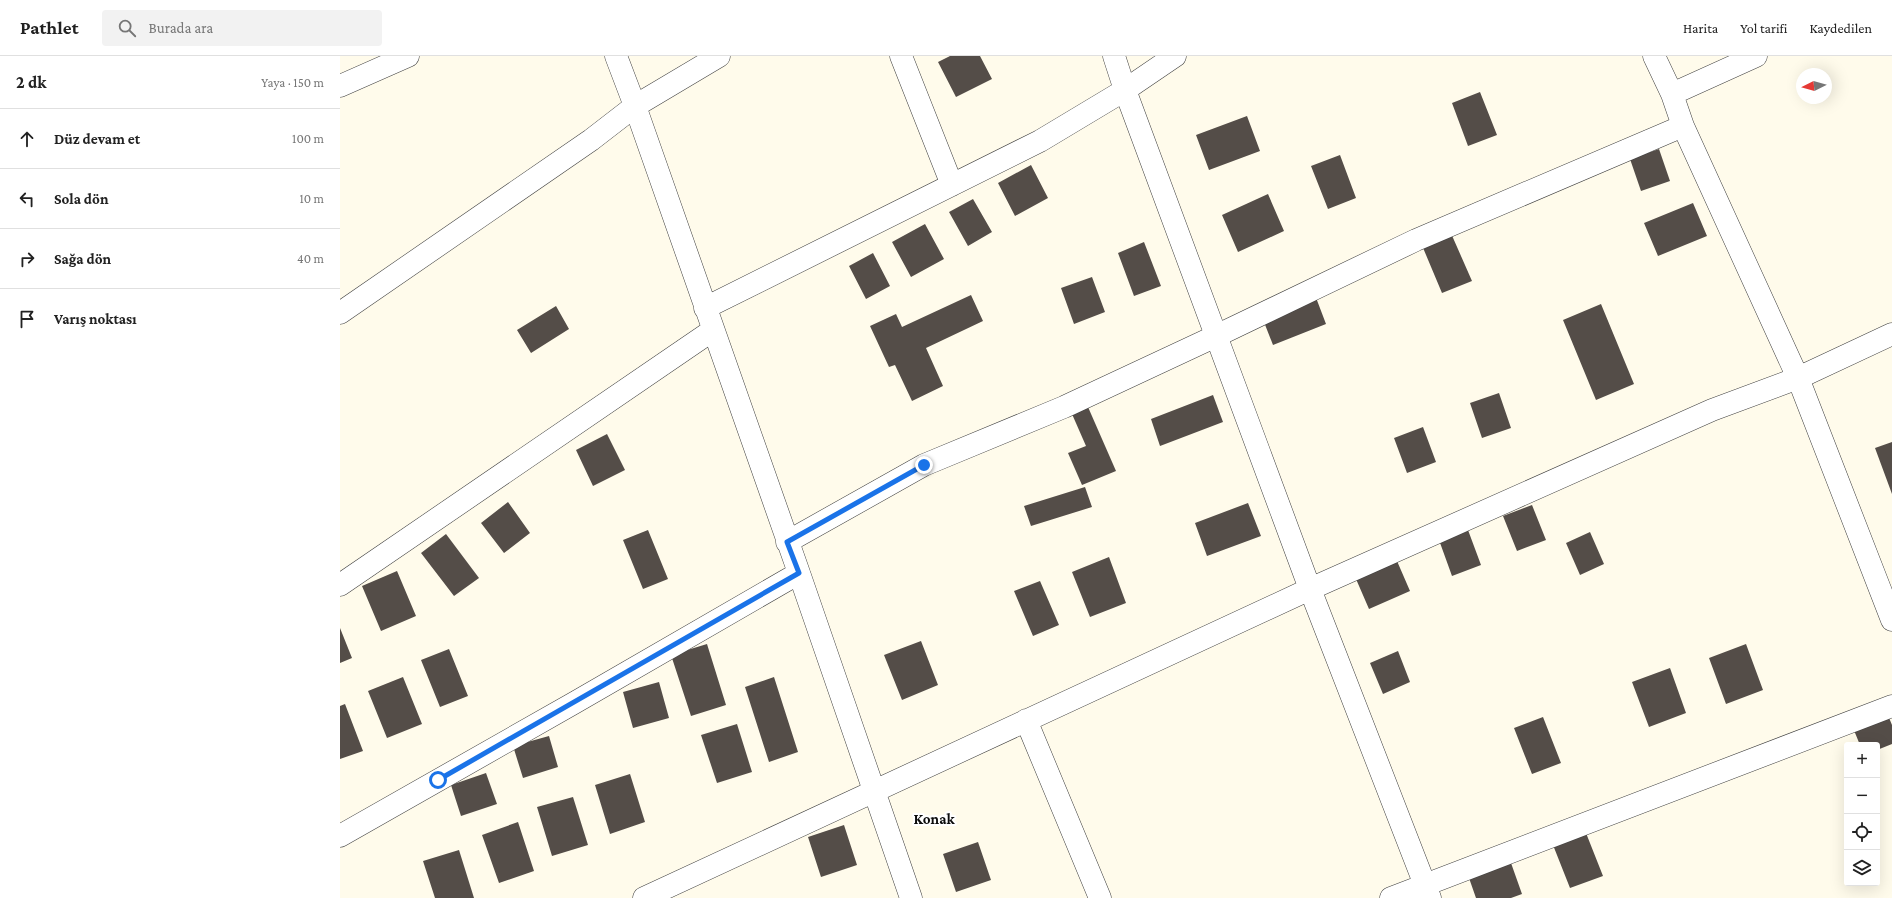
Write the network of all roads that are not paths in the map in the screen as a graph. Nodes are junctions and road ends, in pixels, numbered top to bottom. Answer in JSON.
{"nodes":[{"id":1,"x":408,"y":56,"type":"edge"},
{"id":2,"x":616,"y":56,"type":"edge"},
{"id":3,"x":719,"y":56,"type":"edge"},
{"id":4,"x":901,"y":56,"type":"edge"},
{"id":5,"x":1114,"y":56,"type":"edge"},
{"id":6,"x":1175,"y":56,"type":"edge"},
{"id":7,"x":1654,"y":56,"type":"edge"},
{"id":8,"x":1756,"y":56,"type":"edge"},
{"id":9,"x":340,"y":86,"type":"edge"},
{"id":10,"x":1125,"y":90,"type":"junction"},
{"id":11,"x":1672,"y":94,"type":"junction"},
{"id":12,"x":635,"y":106,"type":"junction"},
{"id":13,"x":1683,"y":126,"type":"junction"},
{"id":14,"x":952,"y":185,"type":"junction"},
{"id":15,"x":705,"y":308,"type":"junction"},
{"id":16,"x":340,"y":313,"type":"edge"},
{"id":17,"x":713,"y":330,"type":"junction"},
{"id":18,"x":1892,"y":334,"type":"edge"},
{"id":19,"x":1216,"y":336,"type":"junction"},
{"id":20,"x":1798,"y":378,"type":"junction"},
{"id":21,"x":787,"y":542,"type":"junction"},
{"id":22,"x":799,"y":573,"type":"junction"},
{"id":23,"x":340,"y":585,"type":"edge"},
{"id":24,"x":1310,"y":590,"type":"junction"},
{"id":25,"x":1892,"y":620,"type":"edge"},
{"id":26,"x":1892,"y":706,"type":"edge"},
{"id":27,"x":1026,"y":720,"type":"junction"},
{"id":28,"x":873,"y":791,"type":"junction"},
{"id":29,"x":340,"y":836,"type":"edge"},
{"id":30,"x":1428,"y":892,"type":"edge"},
{"id":31,"x":644,"y":898,"type":"edge"},
{"id":32,"x":911,"y":898,"type":"edge"},
{"id":33,"x":1100,"y":898,"type":"edge"},
{"id":34,"x":1391,"y":898,"type":"edge"}],
"edges":[{"from":1,"to":9,"type":"street"},
{"from":2,"to":12,"type":"street"},
{"from":3,"to":12,"type":"street"},
{"from":4,"to":14,"type":"street"},
{"from":5,"to":10,"type":"street"},
{"from":6,"to":10,"type":"street"},
{"from":7,"to":11,"type":"street"},
{"from":8,"to":11,"type":"street"},
{"from":10,"to":14,"type":"street"},
{"from":10,"to":19,"type":"street"},
{"from":11,"to":13,"type":"street"},
{"from":12,"to":15,"type":"street"},
{"from":12,"to":16,"type":"street"},
{"from":13,"to":19,"type":"street"},
{"from":13,"to":20,"type":"street"},
{"from":14,"to":15,"type":"street"},
{"from":15,"to":17,"type":"street"},
{"from":17,"to":21,"type":"street"},
{"from":17,"to":23,"type":"street"},
{"from":18,"to":20,"type":"street"},
{"from":19,"to":21,"type":"street"},
{"from":19,"to":24,"type":"street"},
{"from":20,"to":24,"type":"street"},
{"from":20,"to":25,"type":"street"},
{"from":21,"to":22,"type":"street"},
{"from":22,"to":28,"type":"street"},
{"from":22,"to":29,"type":"street"},
{"from":24,"to":27,"type":"street"},
{"from":24,"to":30,"type":"street"},
{"from":26,"to":30,"type":"street"},
{"from":27,"to":28,"type":"street"},
{"from":27,"to":33,"type":"street"},
{"from":28,"to":31,"type":"street"},
{"from":28,"to":32,"type":"street"},
{"from":30,"to":34,"type":"street"}]}
